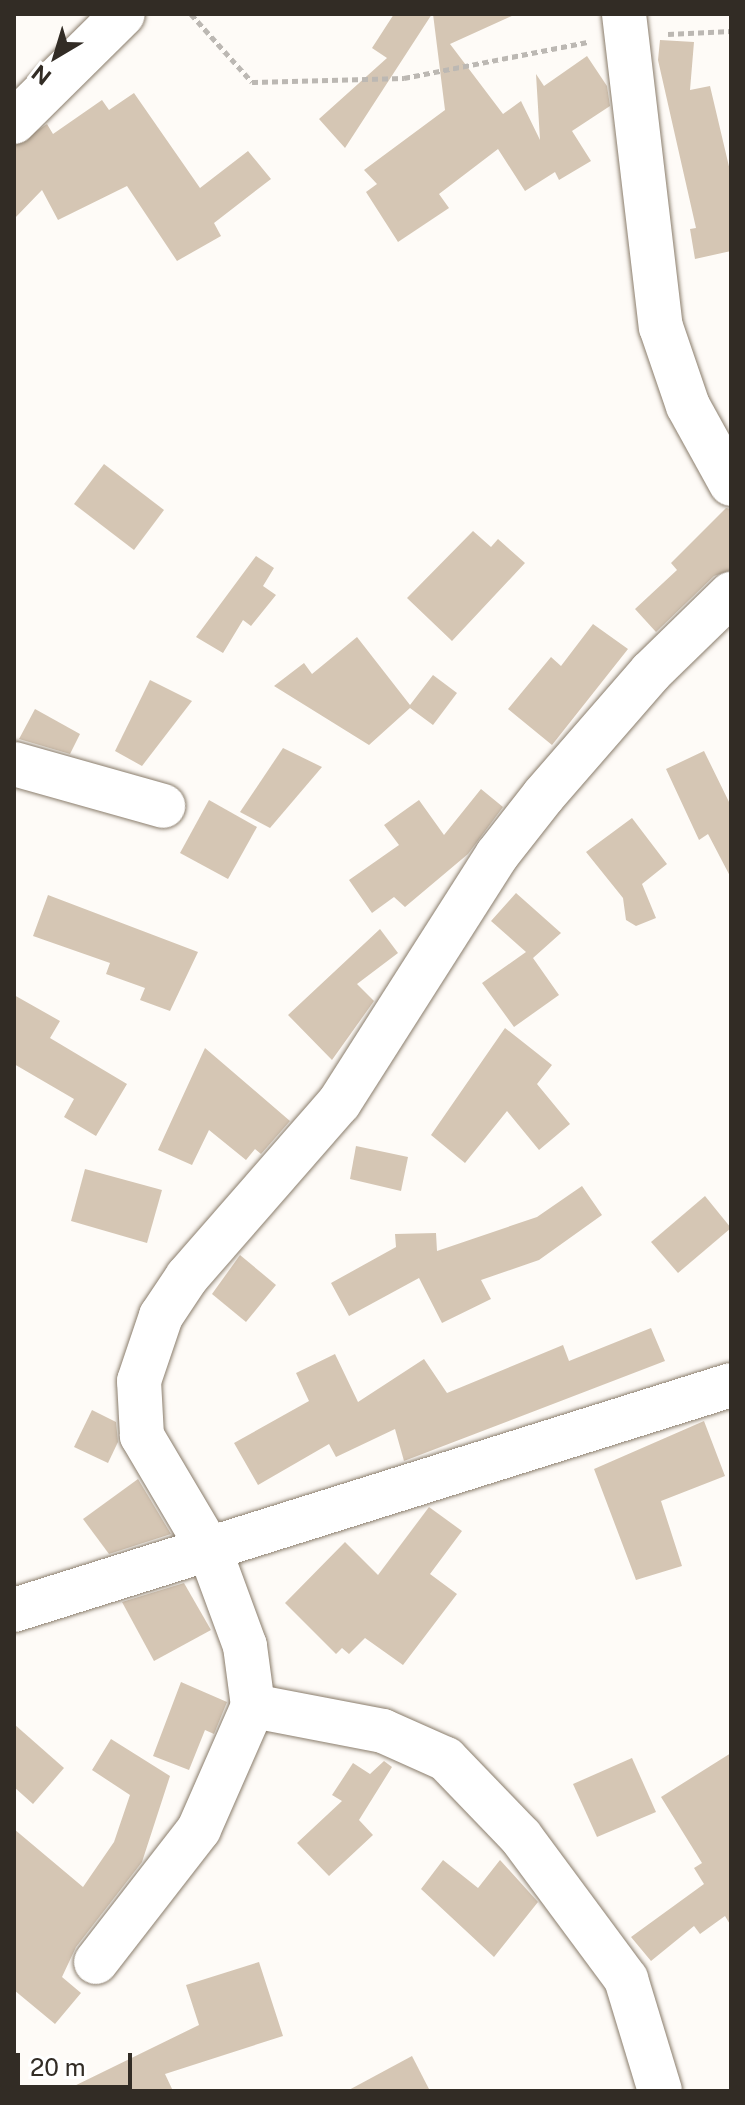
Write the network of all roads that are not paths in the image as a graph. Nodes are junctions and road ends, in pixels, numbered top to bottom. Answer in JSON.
{"nodes":[{"id":1,"x":114,"y":17,"type":"edge"},
{"id":2,"x":627,"y":25,"type":"edge"},
{"id":3,"x":14,"y":122,"type":"edge"},
{"id":4,"x":731,"y":484,"type":"edge"},
{"id":5,"x":731,"y":594,"type":"edge"},
{"id":6,"x":14,"y":764,"type":"edge"},
{"id":7,"x":163,"y":806,"type":"dead end"},
{"id":8,"x":731,"y":1385,"type":"edge"},
{"id":9,"x":210,"y":1551,"type":"junction"},
{"id":10,"x":14,"y":1610,"type":"edge"},
{"id":11,"x":253,"y":1706,"type":"junction"},
{"id":12,"x":96,"y":1962,"type":"dead end"},
{"id":13,"x":660,"y":2091,"type":"edge"}],
"edges":[{"from":1,"to":3,"type":"street"},
{"from":2,"to":4,"type":"street"},
{"from":5,"to":9,"type":"street"},
{"from":6,"to":7,"type":"street"},
{"from":8,"to":9,"type":"street"},
{"from":9,"to":10,"type":"street"},
{"from":9,"to":11,"type":"street"},
{"from":11,"to":12,"type":"street"},
{"from":11,"to":13,"type":"street"}]}
